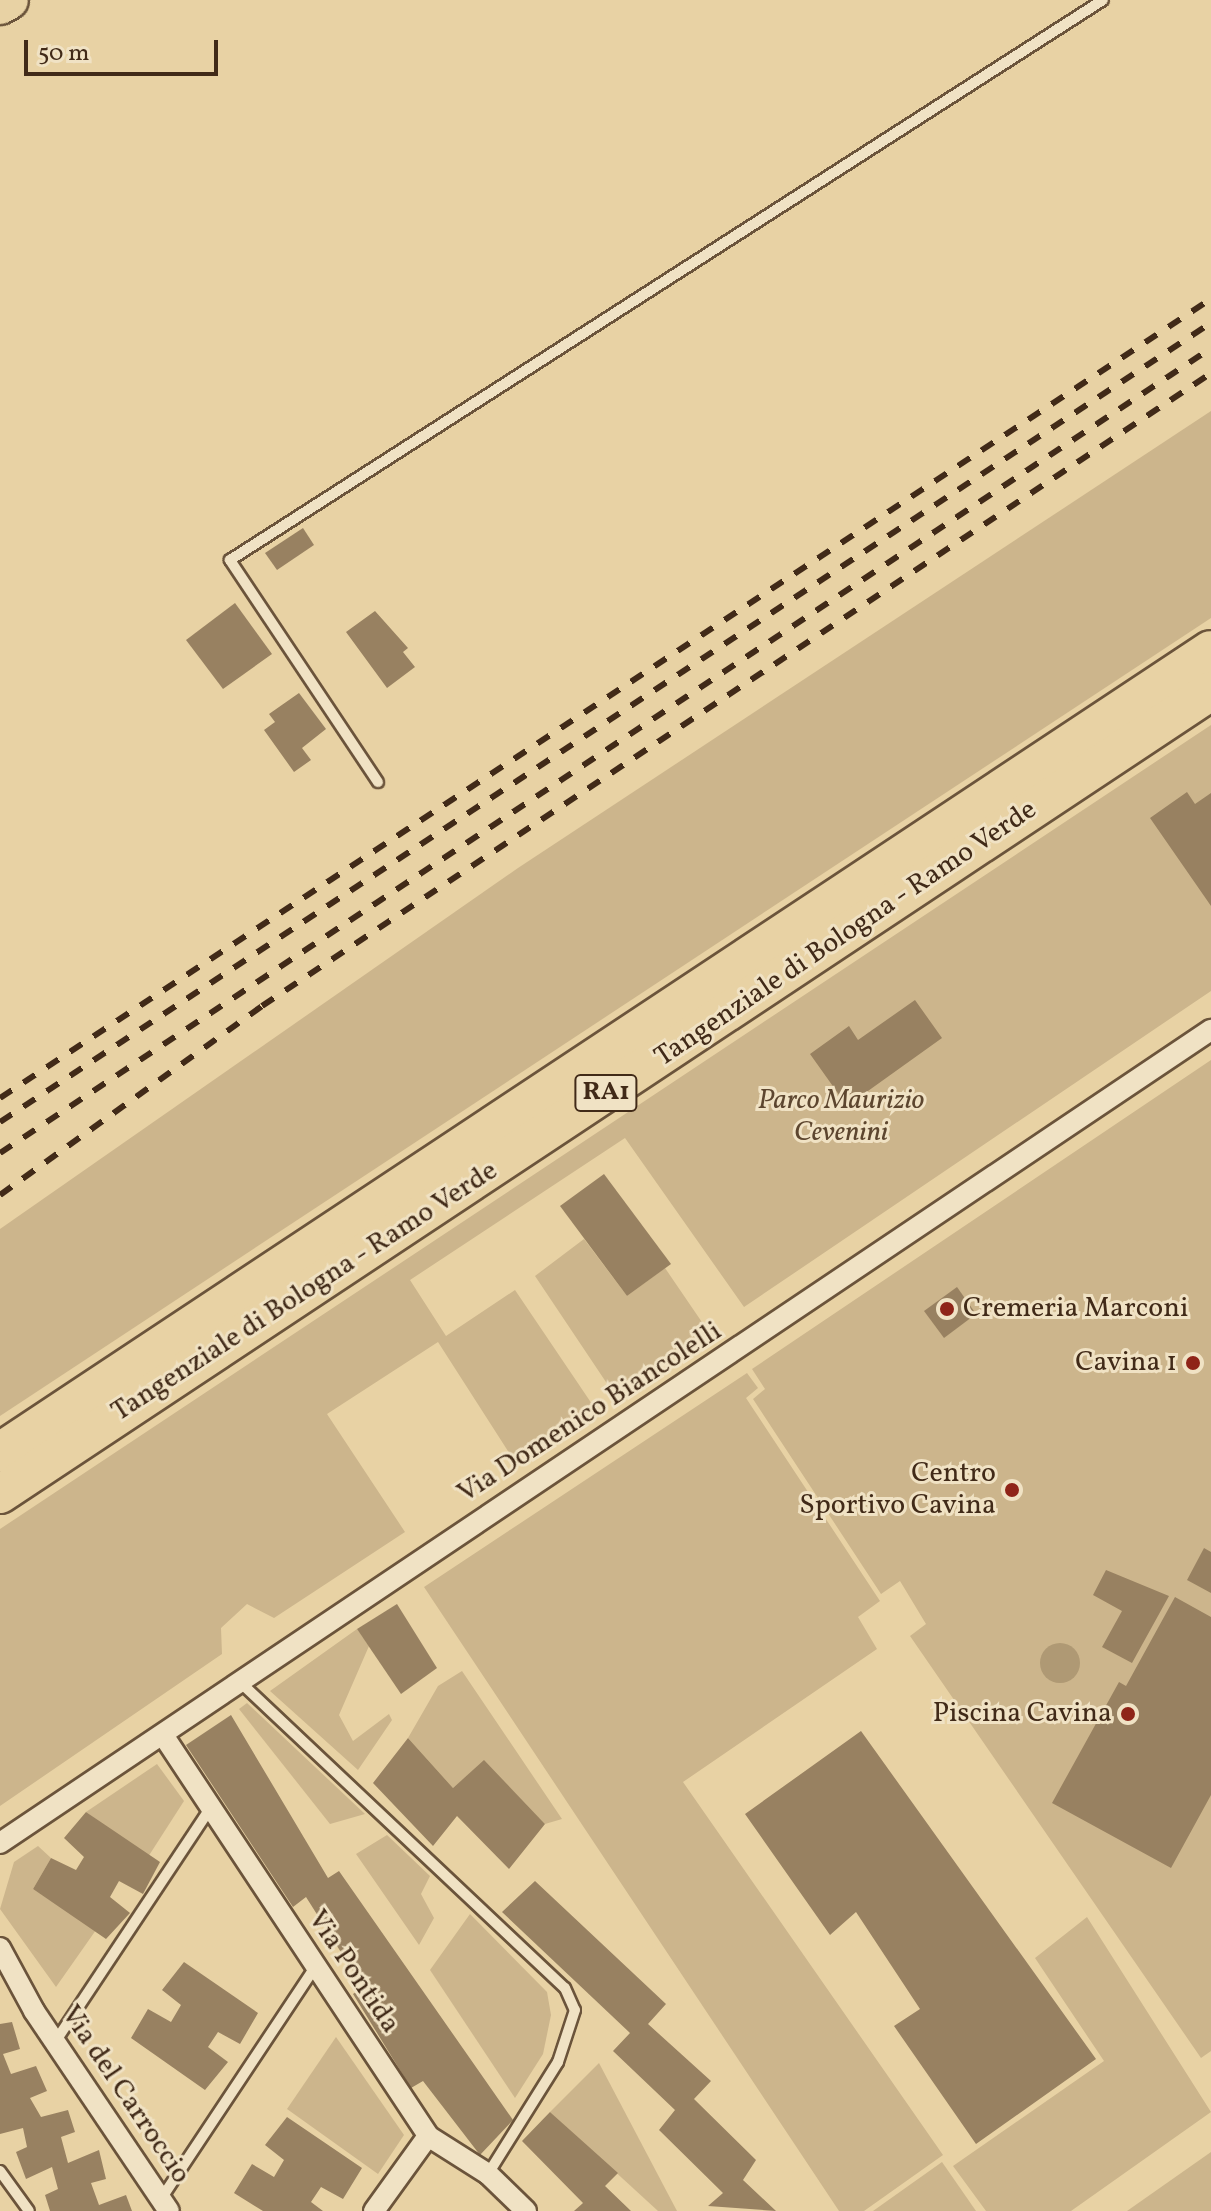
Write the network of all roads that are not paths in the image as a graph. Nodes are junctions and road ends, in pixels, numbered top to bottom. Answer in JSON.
{"nodes":[{"id":1,"x":9,"y":0,"type":"edge"},
{"id":2,"x":1103,"y":0,"type":"edge"},
{"id":3,"x":0,"y":5,"type":"edge"},
{"id":4,"x":1211,"y":650,"type":"edge"},
{"id":5,"x":1211,"y":691,"type":"edge"},
{"id":6,"x":378,"y":782,"type":"dead end"},
{"id":7,"x":1211,"y":1030,"type":"edge"},
{"id":8,"x":130,"y":1365,"type":"junction"},
{"id":9,"x":109,"y":1422,"type":"junction"},
{"id":10,"x":0,"y":1440,"type":"edge"},
{"id":11,"x":0,"y":1452,"type":"edge"},
{"id":12,"x":0,"y":1494,"type":"edge"},
{"id":13,"x":0,"y":1505,"type":"edge"},
{"id":14,"x":240,"y":1682,"type":"junction"},
{"id":15,"x":163,"y":1735,"type":"junction"},
{"id":16,"x":210,"y":1809,"type":"junction"},
{"id":17,"x":0,"y":1843,"type":"edge"},
{"id":18,"x":0,"y":1948,"type":"edge"},
{"id":19,"x":316,"y":1966,"type":"junction"},
{"id":20,"x":0,"y":1968,"type":"edge"},
{"id":21,"x":34,"y":2011,"type":"junction"},
{"id":22,"x":55,"y":2042,"type":"junction"},
{"id":23,"x":428,"y":2136,"type":"junction"},
{"id":24,"x":0,"y":2171,"type":"edge"},
{"id":25,"x":488,"y":2174,"type":"junction"},
{"id":26,"x":165,"y":2205,"type":"edge"},
{"id":27,"x":29,"y":2211,"type":"edge"},
{"id":28,"x":374,"y":2211,"type":"edge"},
{"id":29,"x":526,"y":2211,"type":"edge"}],
"edges":[{"from":1,"to":3,"type":"highway"},
{"from":2,"to":6,"type":"lane"},
{"from":4,"to":8,"type":"highway","name":"Tangenziale di Bologna - Ramo Verde","number":"RA1"},
{"from":5,"to":9,"type":"highway","name":"Tangenziale di Bologna - Ramo Verde","number":"RA1"},
{"from":7,"to":14,"type":"street","name":"Via Domenico Biancolelli"},
{"from":8,"to":10,"type":"highway"},
{"from":8,"to":11,"type":"highway","name":"Tangenziale di Bologna - Ramo Verde","number":"RA1"},
{"from":9,"to":12,"type":"highway","name":"Tangenziale di Bologna - Ramo Verde","number":"RA1"},
{"from":9,"to":13,"type":"highway"},
{"from":14,"to":15,"type":"street","name":"Via Domenico Biancolelli"},
{"from":14,"to":25,"type":"lane"},
{"from":15,"to":16,"type":"street","name":"Via Pontida"},
{"from":15,"to":17,"type":"street","name":"Via Domenico Biancolelli"},
{"from":16,"to":19,"type":"street","name":"Via Pontida"},
{"from":16,"to":22,"type":"lane"},
{"from":18,"to":21,"type":"street","name":"Via del Carroccio"},
{"from":19,"to":23,"type":"street","name":"Via Pontida"},
{"from":19,"to":26,"type":"lane"},
{"from":20,"to":21,"type":"street","name":"Via del Carroccio"},
{"from":21,"to":22,"type":"street","name":"Via del Carroccio"},
{"from":22,"to":26,"type":"street","name":"Via del Carroccio"},
{"from":23,"to":25,"type":"street","name":"Via Pontida"},
{"from":23,"to":28,"type":"street"},
{"from":24,"to":27,"type":"lane"},
{"from":25,"to":29,"type":"street","name":"Via Pontida"}]}
